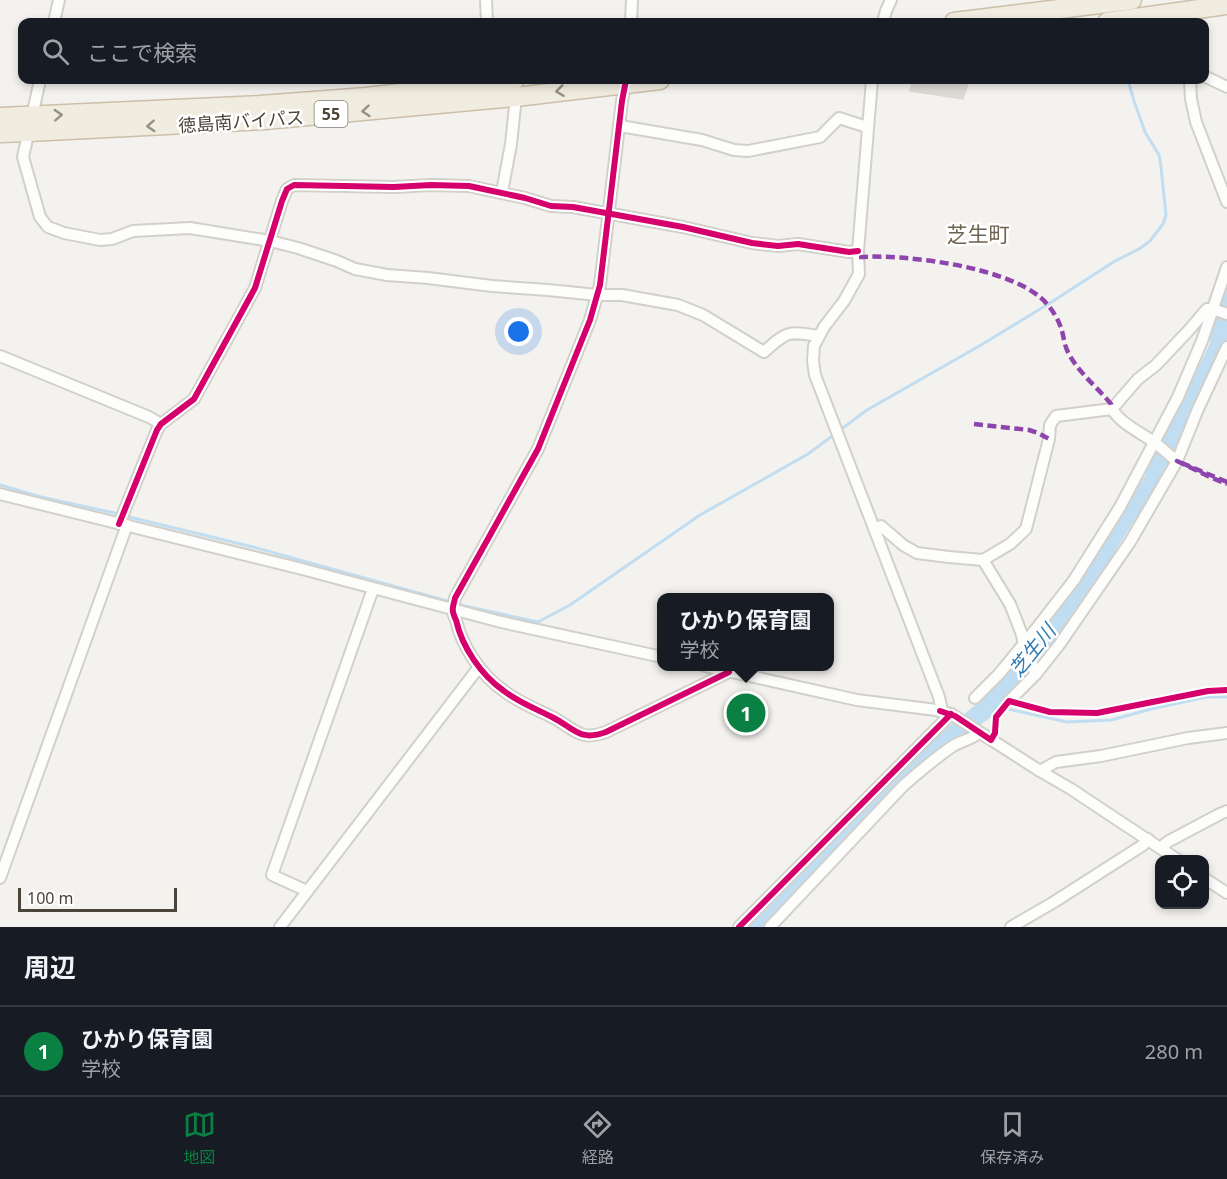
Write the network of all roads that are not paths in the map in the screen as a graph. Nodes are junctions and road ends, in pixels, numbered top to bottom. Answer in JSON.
{"nodes":[{"id":1,"x":59,"y":0,"type":"edge"},
{"id":2,"x":486,"y":0,"type":"edge"},
{"id":3,"x":632,"y":0,"type":"edge"},
{"id":4,"x":891,"y":0,"type":"edge"},
{"id":5,"x":1132,"y":0,"type":"edge"},
{"id":6,"x":1108,"y":2,"type":"edge"},
{"id":7,"x":1227,"y":5,"type":"edge"},
{"id":8,"x":55,"y":18,"type":"edge"},
{"id":9,"x":487,"y":18,"type":"edge"},
{"id":10,"x":631,"y":18,"type":"edge"},
{"id":11,"x":884,"y":18,"type":"edge"},
{"id":12,"x":985,"y":18,"type":"edge"},
{"id":13,"x":1157,"y":18,"type":"edge"},
{"id":14,"x":1209,"y":78,"type":"edge"},
{"id":15,"x":39,"y":84,"type":"edge"},
{"id":16,"x":514,"y":84,"type":"edge"},
{"id":17,"x":626,"y":84,"type":"edge"},
{"id":18,"x":872,"y":84,"type":"edge"},
{"id":19,"x":1190,"y":84,"type":"edge"},
{"id":20,"x":1227,"y":87,"type":"edge"},
{"id":21,"x":0,"y":117,"type":"edge"},
{"id":22,"x":30,"y":124,"type":"junction"},
{"id":23,"x":620,"y":126,"type":"junction"},
{"id":24,"x":867,"y":127,"type":"junction"},
{"id":25,"x":0,"y":133,"type":"edge"},
{"id":26,"x":502,"y":192,"type":"junction"},
{"id":27,"x":1227,"y":202,"type":"edge"},
{"id":28,"x":608,"y":213,"type":"junction"},
{"id":29,"x":270,"y":241,"type":"junction"},
{"id":30,"x":858,"y":251,"type":"junction"},
{"id":31,"x":1227,"y":267,"type":"edge"},
{"id":32,"x":597,"y":295,"type":"junction"},
{"id":33,"x":1219,"y":311,"type":"edge"},
{"id":34,"x":818,"y":336,"type":"junction"},
{"id":35,"x":1227,"y":347,"type":"edge"},
{"id":36,"x":0,"y":356,"type":"edge"},
{"id":37,"x":1112,"y":409,"type":"junction"},
{"id":38,"x":161,"y":424,"type":"junction"},
{"id":39,"x":1155,"y":443,"type":"junction"},
{"id":40,"x":1175,"y":460,"type":"junction"},
{"id":41,"x":0,"y":494,"type":"edge"},
{"id":42,"x":123,"y":520,"type":"junction"},
{"id":43,"x":874,"y":529,"type":"junction"},
{"id":44,"x":983,"y":560,"type":"junction"},
{"id":45,"x":373,"y":589,"type":"junction"},
{"id":46,"x":454,"y":604,"type":"junction"},
{"id":47,"x":1024,"y":645,"type":"junction"},
{"id":48,"x":657,"y":656,"type":"edge"},
{"id":49,"x":479,"y":666,"type":"junction"},
{"id":50,"x":725,"y":671,"type":"edge"},
{"id":51,"x":729,"y":672,"type":"junction"},
{"id":52,"x":1035,"y":673,"type":"junction"},
{"id":53,"x":975,"y":698,"type":"dead end"},
{"id":54,"x":1009,"y":701,"type":"dead end"},
{"id":55,"x":945,"y":709,"type":"junction"},
{"id":56,"x":977,"y":732,"type":"junction"},
{"id":57,"x":1227,"y":732,"type":"edge"},
{"id":58,"x":1040,"y":771,"type":"junction"},
{"id":59,"x":1227,"y":812,"type":"edge"},
{"id":60,"x":1148,"y":839,"type":"junction"},
{"id":61,"x":1160,"y":848,"type":"junction"},
{"id":62,"x":1170,"y":855,"type":"edge"},
{"id":63,"x":0,"y":878,"type":"edge"},
{"id":64,"x":1209,"y":881,"type":"edge"},
{"id":65,"x":307,"y":891,"type":"junction"},
{"id":66,"x":1227,"y":893,"type":"edge"},
{"id":67,"x":280,"y":927,"type":"edge"},
{"id":68,"x":739,"y":927,"type":"edge"},
{"id":69,"x":770,"y":927,"type":"edge"},
{"id":70,"x":1011,"y":927,"type":"edge"}],
"edges":[{"from":1,"to":8,"type":"street"},
{"from":2,"to":9,"type":"street"},
{"from":3,"to":10,"type":"street"},
{"from":4,"to":11,"type":"street"},
{"from":5,"to":6,"type":"highway"},
{"from":6,"to":12,"type":"highway"},
{"from":7,"to":13,"type":"highway"},
{"from":14,"to":20,"type":"street"},
{"from":15,"to":22,"type":"street"},
{"from":16,"to":22,"type":"highway","name":"徳島南バイパス","number":"55"},
{"from":16,"to":26,"type":"street"},
{"from":17,"to":23,"type":"street"},
{"from":18,"to":24,"type":"street"},
{"from":19,"to":27,"type":"street"},
{"from":21,"to":22,"type":"highway","name":"徳島南バイパス","number":"55"},
{"from":22,"to":25,"type":"highway","name":"徳島南バイパス","number":"55"},
{"from":22,"to":29,"type":"street"},
{"from":23,"to":24,"type":"street"},
{"from":23,"to":28,"type":"street"},
{"from":24,"to":30,"type":"street"},
{"from":26,"to":28,"type":"street"},
{"from":26,"to":29,"type":"street"},
{"from":28,"to":30,"type":"street"},
{"from":28,"to":32,"type":"street"},
{"from":29,"to":32,"type":"street"},
{"from":29,"to":38,"type":"street"},
{"from":30,"to":34,"type":"street"},
{"from":31,"to":33,"type":"street"},
{"from":32,"to":34,"type":"street"},
{"from":32,"to":46,"type":"street"},
{"from":33,"to":37,"type":"street"},
{"from":33,"to":39,"type":"street"},
{"from":34,"to":43,"type":"street"},
{"from":35,"to":40,"type":"street"},
{"from":36,"to":38,"type":"street"},
{"from":37,"to":39,"type":"street"},
{"from":37,"to":44,"type":"street"},
{"from":38,"to":42,"type":"street"},
{"from":39,"to":40,"type":"street"},
{"from":39,"to":47,"type":"street"},
{"from":40,"to":52,"type":"street"},
{"from":41,"to":42,"type":"street"},
{"from":42,"to":45,"type":"street"},
{"from":42,"to":63,"type":"street"},
{"from":43,"to":44,"type":"street"},
{"from":43,"to":55,"type":"street"},
{"from":44,"to":47,"type":"street"},
{"from":45,"to":46,"type":"street"},
{"from":45,"to":65,"type":"street"},
{"from":46,"to":48,"type":"street"},
{"from":46,"to":49,"type":"street"},
{"from":47,"to":52,"type":"street"},
{"from":47,"to":53,"type":"street"},
{"from":49,"to":51,"type":"street"},
{"from":49,"to":65,"type":"street"},
{"from":50,"to":51,"type":"street"},
{"from":51,"to":55,"type":"street"},
{"from":52,"to":54,"type":"street"},
{"from":55,"to":56,"type":"street"},
{"from":55,"to":68,"type":"street"},
{"from":56,"to":58,"type":"street"},
{"from":56,"to":69,"type":"street"},
{"from":57,"to":58,"type":"street"},
{"from":58,"to":60,"type":"street"},
{"from":59,"to":61,"type":"street"},
{"from":60,"to":61,"type":"street"},
{"from":60,"to":70,"type":"street"},
{"from":61,"to":62,"type":"street"},
{"from":64,"to":66,"type":"street"},
{"from":65,"to":67,"type":"street"}]}
